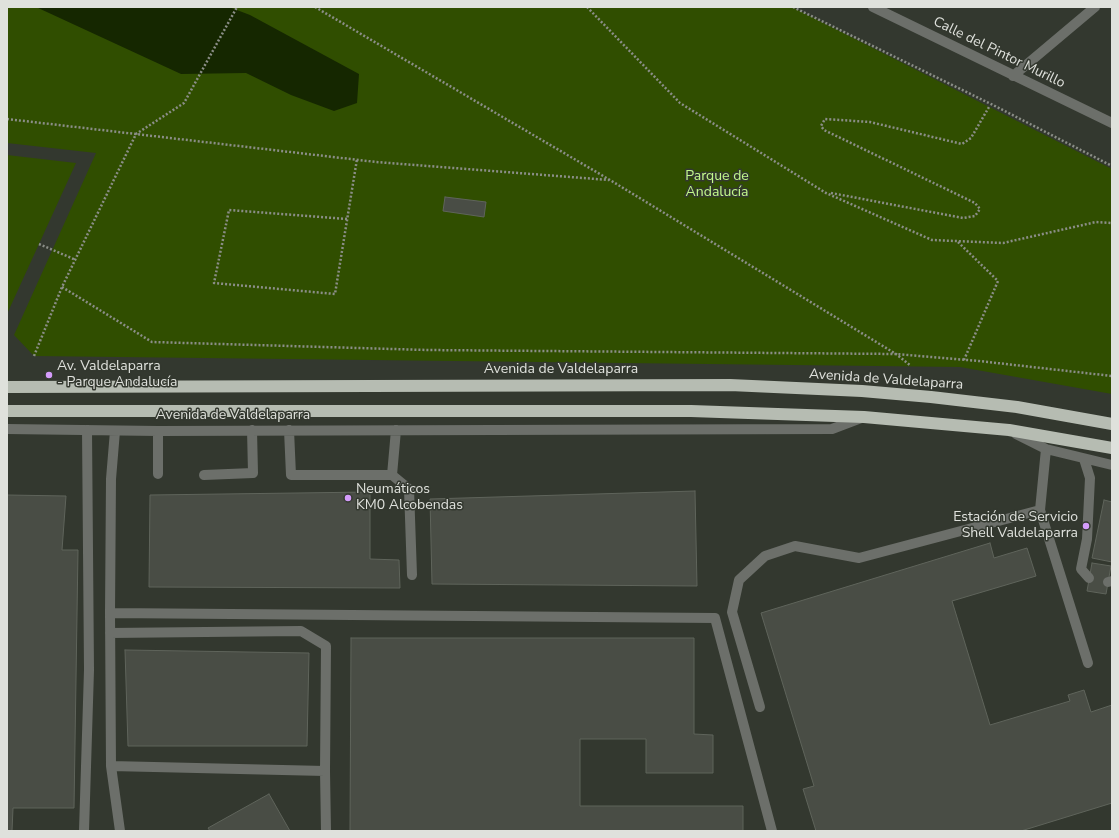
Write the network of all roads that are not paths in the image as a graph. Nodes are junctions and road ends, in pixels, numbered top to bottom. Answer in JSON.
{"nodes":[{"id":1,"x":873,"y":7,"type":"edge"},
{"id":2,"x":1095,"y":7,"type":"edge"},
{"id":3,"x":1013,"y":76,"type":"junction"},
{"id":4,"x":1112,"y":123,"type":"edge"},
{"id":5,"x":7,"y":387,"type":"edge"},
{"id":6,"x":7,"y":411,"type":"edge"},
{"id":7,"x":864,"y":417,"type":"junction"},
{"id":8,"x":1112,"y":424,"type":"edge"},
{"id":9,"x":7,"y":429,"type":"edge"},
{"id":10,"x":87,"y":430,"type":"junction"},
{"id":11,"x":252,"y":430,"type":"junction"},
{"id":12,"x":289,"y":430,"type":"junction"},
{"id":13,"x":396,"y":430,"type":"junction"},
{"id":14,"x":1009,"y":430,"type":"junction"},
{"id":15,"x":115,"y":431,"type":"junction"},
{"id":16,"x":158,"y":431,"type":"junction"},
{"id":17,"x":1112,"y":448,"type":"edge"},
{"id":18,"x":1046,"y":449,"type":"junction"},
{"id":19,"x":1084,"y":459,"type":"junction"},
{"id":20,"x":1112,"y":465,"type":"edge"},
{"id":21,"x":158,"y":474,"type":"dead end"},
{"id":22,"x":204,"y":475,"type":"dead end"},
{"id":23,"x":392,"y":475,"type":"junction"},
{"id":24,"x":1040,"y":510,"type":"junction"},
{"id":25,"x":412,"y":575,"type":"dead end"},
{"id":26,"x":1089,"y":578,"type":"dead end"},
{"id":27,"x":110,"y":613,"type":"junction"},
{"id":28,"x":110,"y":633,"type":"junction"},
{"id":29,"x":1088,"y":663,"type":"dead end"},
{"id":30,"x":760,"y":707,"type":"dead end"},
{"id":31,"x":111,"y":766,"type":"junction"},
{"id":32,"x":325,"y":771,"type":"junction"},
{"id":33,"x":84,"y":831,"type":"edge"},
{"id":34,"x":120,"y":831,"type":"edge"},
{"id":35,"x":326,"y":831,"type":"edge"},
{"id":36,"x":772,"y":831,"type":"edge"}],
"edges":[{"from":1,"to":3,"type":"street","name":"Calle del Pintor Murillo"},
{"from":2,"to":3,"type":"street"},
{"from":3,"to":4,"type":"street","name":"Calle del Pintor Murillo"},
{"from":5,"to":8,"type":"highway","name":"Avenida de Valdelaparra"},
{"from":6,"to":7,"type":"highway","name":"Avenida de Valdelaparra"},
{"from":7,"to":13,"type":"street","name":"Avenida de Valdelaparra"},
{"from":7,"to":14,"type":"highway","name":"Avenida de Valdelaparra"},
{"from":9,"to":10,"type":"street","name":"Avenida de Valdelaparra"},
{"from":10,"to":15,"type":"street","name":"Avenida de Valdelaparra"},
{"from":10,"to":33,"type":"street"},
{"from":11,"to":12,"type":"street","name":"Avenida de Valdelaparra"},
{"from":11,"to":16,"type":"street","name":"Avenida de Valdelaparra"},
{"from":11,"to":22,"type":"street"},
{"from":12,"to":13,"type":"street","name":"Avenida de Valdelaparra"},
{"from":12,"to":23,"type":"street"},
{"from":13,"to":23,"type":"street"},
{"from":14,"to":17,"type":"highway","name":"Avenida de Valdelaparra"},
{"from":14,"to":18,"type":"street","name":"Avenida de Valdelaparra"},
{"from":15,"to":16,"type":"street","name":"Avenida de Valdelaparra"},
{"from":15,"to":27,"type":"street"},
{"from":16,"to":21,"type":"street"},
{"from":18,"to":19,"type":"street","name":"Avenida de Valdelaparra"},
{"from":18,"to":24,"type":"street"},
{"from":19,"to":20,"type":"street","name":"Avenida de Valdelaparra"},
{"from":19,"to":26,"type":"street"},
{"from":23,"to":25,"type":"street"},
{"from":24,"to":29,"type":"street"},
{"from":24,"to":30,"type":"street"},
{"from":27,"to":28,"type":"street"},
{"from":27,"to":36,"type":"street"},
{"from":28,"to":31,"type":"street"},
{"from":28,"to":32,"type":"street"},
{"from":31,"to":32,"type":"street"},
{"from":31,"to":34,"type":"street"},
{"from":32,"to":35,"type":"street"}]}
